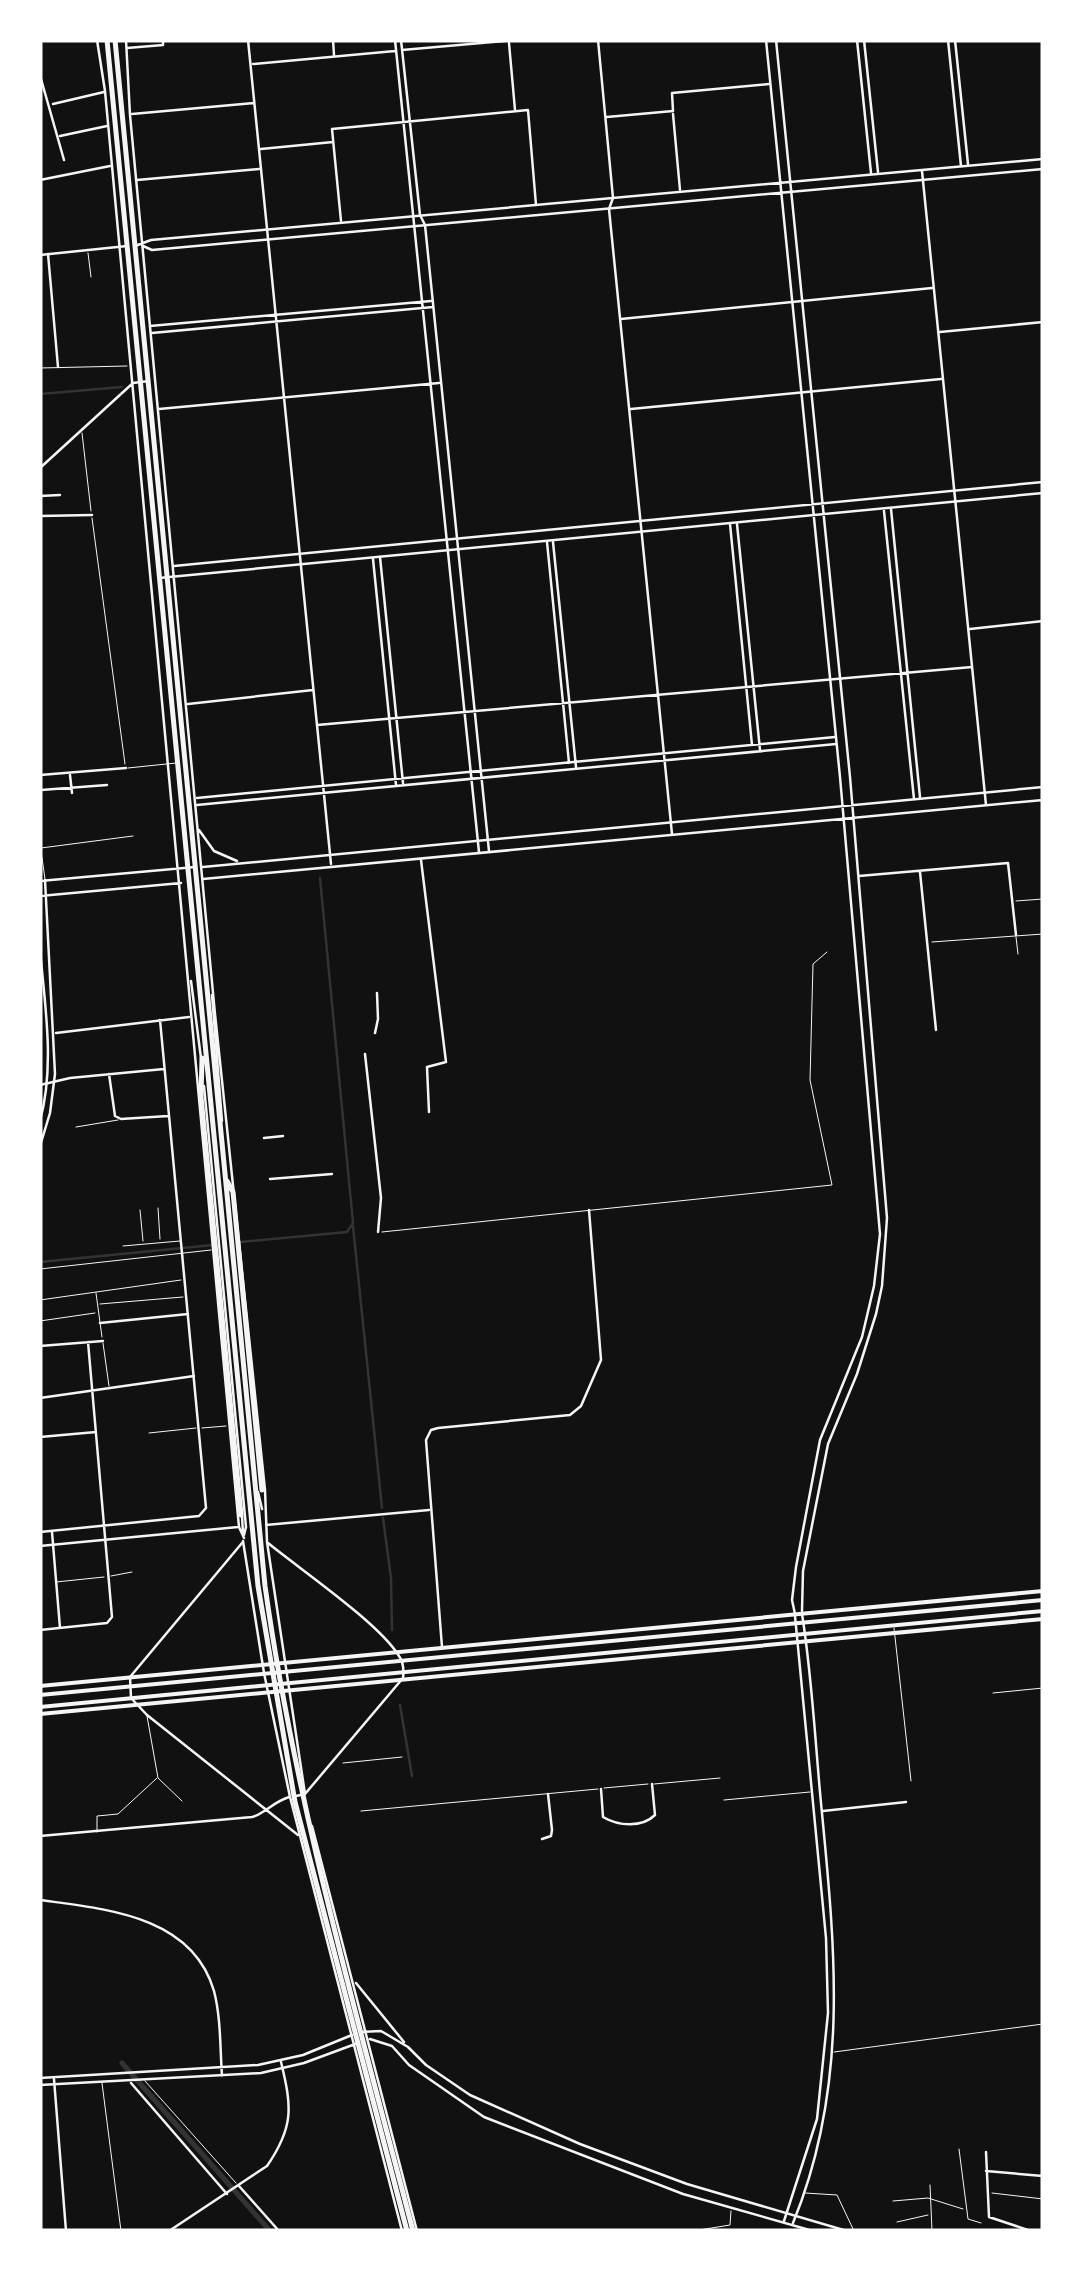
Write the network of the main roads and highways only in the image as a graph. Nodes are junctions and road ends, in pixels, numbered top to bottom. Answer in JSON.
{"nodes":[{"id":1,"x":109,"y":40,"type":"edge"},
{"id":2,"x":114,"y":69,"type":"junction"},
{"id":3,"x":202,"y":1030,"type":"junction"},
{"id":4,"x":224,"y":1176,"type":"junction"},
{"id":5,"x":262,"y":1490,"type":"road end"},
{"id":6,"x":242,"y":1515,"type":"road end"},
{"id":7,"x":1043,"y":1591,"type":"edge"},
{"id":8,"x":1043,"y":1600,"type":"edge"},
{"id":9,"x":1043,"y":1611,"type":"edge"},
{"id":10,"x":1043,"y":1619,"type":"edge"},
{"id":11,"x":40,"y":1686,"type":"edge"},
{"id":12,"x":286,"y":1686,"type":"junction"},
{"id":13,"x":40,"y":1695,"type":"edge"},
{"id":14,"x":40,"y":1710,"type":"edge"},
{"id":15,"x":410,"y":2231,"type":"edge"}],
"edges":[{"from":1,"to":2,"type":"highway"},
{"from":2,"to":3,"type":"highway"},
{"from":2,"to":4,"type":"highway"},
{"from":3,"to":6,"type":"highway"},
{"from":3,"to":15,"type":"highway"},
{"from":4,"to":5,"type":"highway"},
{"from":4,"to":15,"type":"highway"},
{"from":7,"to":11,"type":"main road"},
{"from":8,"to":13,"type":"main road"},
{"from":9,"to":12,"type":"main road"},
{"from":10,"to":12,"type":"main road"},
{"from":12,"to":14,"type":"main road"},
{"from":12,"to":14,"type":"main road"}]}
